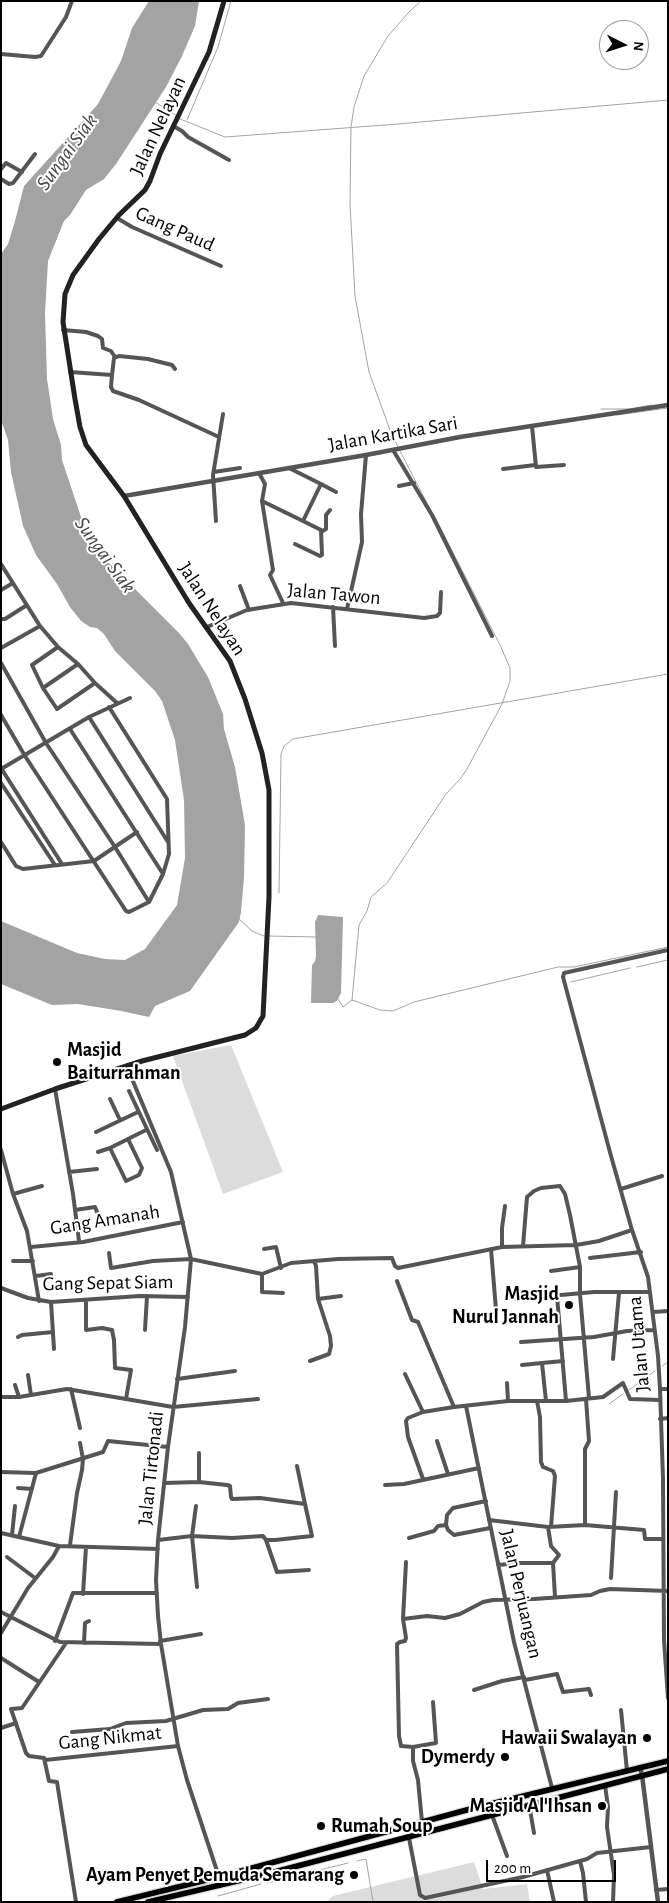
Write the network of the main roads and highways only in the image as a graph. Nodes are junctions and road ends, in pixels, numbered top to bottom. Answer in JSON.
{"nodes":[{"id":1,"x":224,"y":1,"type":"edge"},
{"id":2,"x":1,"y":1109,"type":"edge"},
{"id":3,"x":668,"y":1762,"type":"edge"},
{"id":4,"x":668,"y":1769,"type":"edge"},
{"id":5,"x":288,"y":1857,"type":"junction"},
{"id":6,"x":291,"y":1868,"type":"junction"},
{"id":7,"x":117,"y":1902,"type":"edge"},
{"id":8,"x":148,"y":1902,"type":"edge"}],
"edges":[{"from":1,"to":2,"type":"main road","name":"Jalan Nelayan"},
{"from":3,"to":5,"type":"main road"},
{"from":4,"to":6,"type":"main road"},
{"from":5,"to":6,"type":"main road"},
{"from":5,"to":7,"type":"main road"},
{"from":6,"to":8,"type":"main road"}]}
